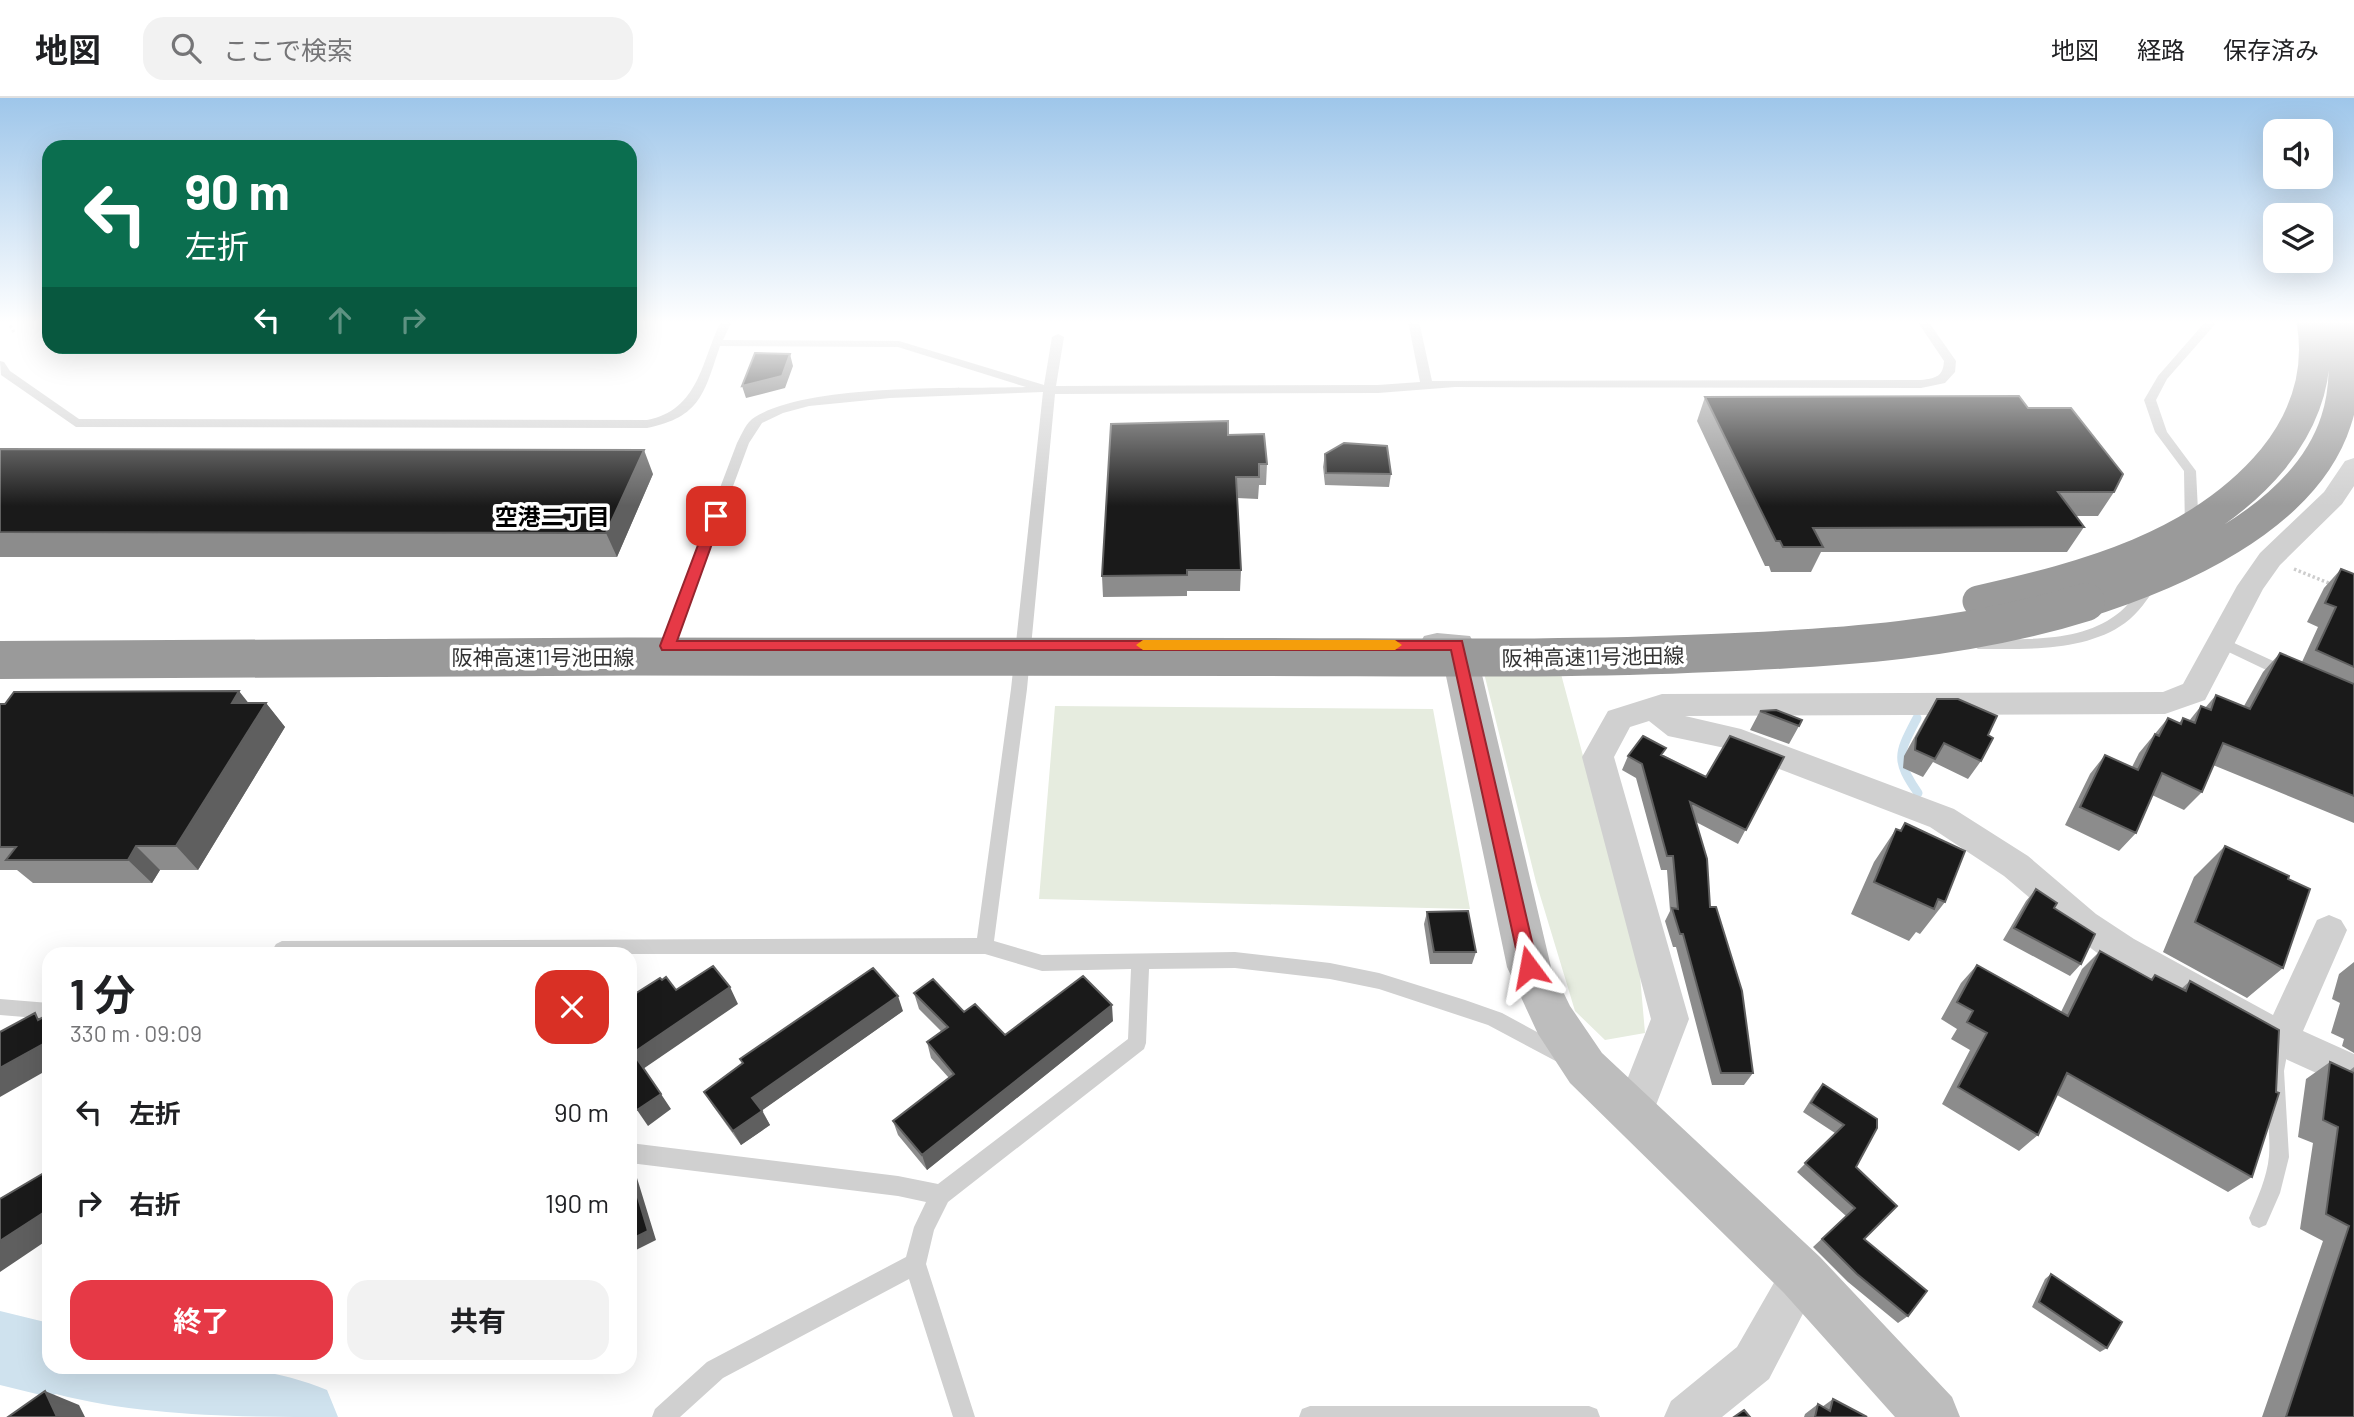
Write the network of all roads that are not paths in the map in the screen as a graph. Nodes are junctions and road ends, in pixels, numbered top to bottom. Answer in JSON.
{"nodes":[{"id":1,"x":18,"y":383,"type":"edge"},
{"id":2,"x":700,"y":383,"type":"edge"},
{"id":3,"x":1025,"y":383,"type":"edge"},
{"id":4,"x":1050,"y":383,"type":"edge"},
{"id":5,"x":1426,"y":383,"type":"edge"},
{"id":6,"x":1931,"y":383,"type":"edge"},
{"id":7,"x":2159,"y":383,"type":"edge"},
{"id":8,"x":2312,"y":383,"type":"edge"},
{"id":9,"x":2348,"y":383,"type":"edge"},
{"id":10,"x":1427,"y":386,"type":"junction"},
{"id":11,"x":1049,"y":390,"type":"junction"},
{"id":12,"x":2354,"y":466,"type":"edge"},
{"id":13,"x":2344,"y":505,"type":"edge"},
{"id":14,"x":0,"y":635,"type":"edge"},
{"id":15,"x":2221,"y":642,"type":"junction"},
{"id":16,"x":1023,"y":645,"type":"junction"},
{"id":17,"x":1457,"y":645,"type":"junction"},
{"id":18,"x":667,"y":646,"type":"junction"},
{"id":19,"x":0,"y":649,"type":"edge"},
{"id":20,"x":0,"y":660,"type":"edge"},
{"id":21,"x":2301,"y":680,"type":"edge"},
{"id":22,"x":1653,"y":708,"type":"junction"},
{"id":23,"x":2329,"y":930,"type":"dead end"},
{"id":24,"x":985,"y":946,"type":"junction"},
{"id":25,"x":637,"y":948,"type":"edge"},
{"id":26,"x":1140,"y":961,"type":"junction"},
{"id":27,"x":0,"y":1007,"type":"edge"},
{"id":28,"x":42,"y":1010,"type":"edge"},
{"id":29,"x":2281,"y":1039,"type":"junction"},
{"id":30,"x":1586,"y":1068,"type":"junction"},
{"id":31,"x":2354,"y":1073,"type":"edge"},
{"id":32,"x":1634,"y":1113,"type":"junction"},
{"id":33,"x":637,"y":1154,"type":"edge"},
{"id":34,"x":941,"y":1195,"type":"junction"},
{"id":35,"x":2259,"y":1219,"type":"dead end"},
{"id":36,"x":915,"y":1264,"type":"junction"},
{"id":37,"x":1802,"y":1275,"type":"junction"},
{"id":38,"x":663,"y":1417,"type":"edge"},
{"id":39,"x":964,"y":1417,"type":"edge"},
{"id":40,"x":1310,"y":1417,"type":"edge"},
{"id":41,"x":1589,"y":1417,"type":"edge"},
{"id":42,"x":1687,"y":1417,"type":"edge"},
{"id":43,"x":1932,"y":1417,"type":"edge"}],
"edges":[{"from":1,"to":2,"type":"lane"},
{"from":3,"to":11,"type":"lane"},
{"from":4,"to":11,"type":"lane"},
{"from":5,"to":10,"type":"lane"},
{"from":6,"to":10,"type":"lane"},
{"from":7,"to":17,"type":"lane"},
{"from":8,"to":14,"type":"highway","name":"阪神高速11号池田線","bridge":true},
{"from":9,"to":20,"type":"highway","name":"阪神高速11号池田線","bridge":true},
{"from":10,"to":11,"type":"lane"},
{"from":11,"to":16,"type":"lane"},
{"from":11,"to":18,"type":"lane"},
{"from":12,"to":13,"type":"street"},
{"from":13,"to":15,"type":"street"},
{"from":15,"to":21,"type":"lane"},
{"from":15,"to":22,"type":"street"},
{"from":16,"to":17,"type":"street"},
{"from":16,"to":18,"type":"street"},
{"from":16,"to":24,"type":"lane"},
{"from":17,"to":30,"type":"street"},
{"from":18,"to":19,"type":"street"},
{"from":22,"to":29,"type":"street"},
{"from":22,"to":32,"type":"street"},
{"from":23,"to":29,"type":"street"},
{"from":24,"to":25,"type":"lane"},
{"from":24,"to":26,"type":"lane"},
{"from":26,"to":30,"type":"lane"},
{"from":26,"to":34,"type":"lane"},
{"from":27,"to":28,"type":"lane"},
{"from":29,"to":31,"type":"street"},
{"from":29,"to":35,"type":"lane"},
{"from":30,"to":32,"type":"street"},
{"from":32,"to":37,"type":"street"},
{"from":33,"to":34,"type":"lane"},
{"from":34,"to":36,"type":"lane"},
{"from":36,"to":38,"type":"lane"},
{"from":36,"to":39,"type":"lane"},
{"from":37,"to":42,"type":"street"},
{"from":37,"to":43,"type":"street"},
{"from":40,"to":41,"type":"lane"}]}
